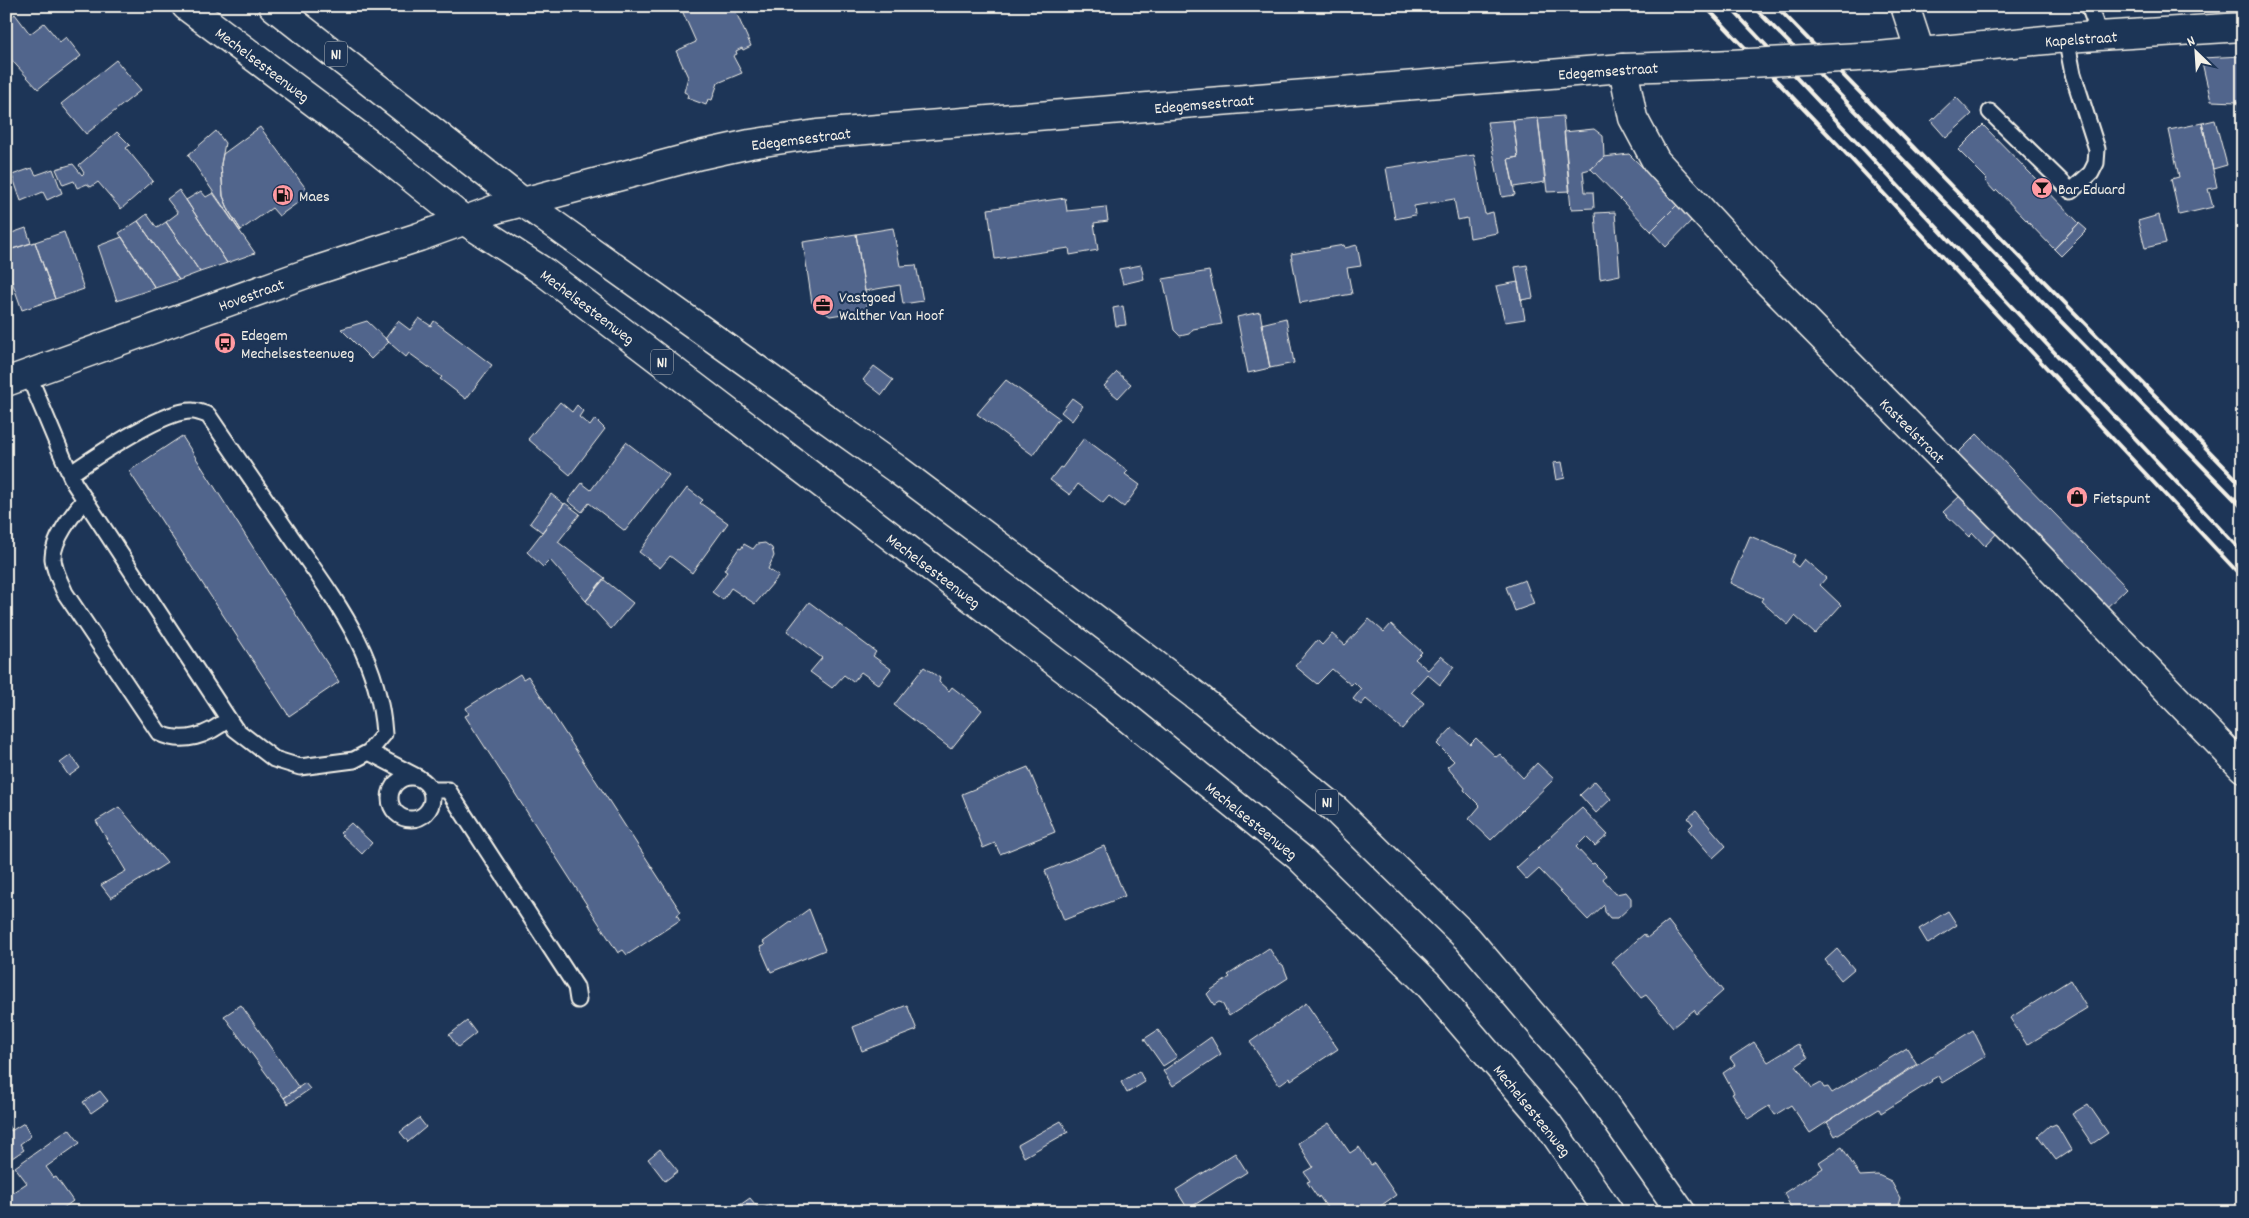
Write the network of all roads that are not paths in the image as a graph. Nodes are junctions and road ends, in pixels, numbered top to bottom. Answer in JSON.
{"nodes":[{"id":1,"x":186,"y":6,"type":"edge"},
{"id":2,"x":273,"y":6,"type":"edge"},
{"id":3,"x":1905,"y":6,"type":"edge"},
{"id":4,"x":2088,"y":6,"type":"edge"},
{"id":5,"x":2243,"y":27,"type":"edge"},
{"id":6,"x":2100,"y":36,"type":"junction"},
{"id":7,"x":2066,"y":38,"type":"junction"},
{"id":8,"x":1920,"y":52,"type":"junction"},
{"id":9,"x":1623,"y":68,"type":"junction"},
{"id":10,"x":1990,"y":112,"type":"dead end"},
{"id":11,"x":524,"y":203,"type":"junction"},
{"id":12,"x":496,"y":209,"type":"joint"},
{"id":13,"x":465,"y":221,"type":"junction"},
{"id":14,"x":17,"y":378,"type":"edge"},
{"id":15,"x":70,"y":474,"type":"junction"},
{"id":16,"x":84,"y":500,"type":"junction"},
{"id":17,"x":228,"y":720,"type":"junction"},
{"id":18,"x":369,"y":752,"type":"junction"},
{"id":19,"x":2243,"y":768,"type":"edge"},
{"id":20,"x":578,"y":1000,"type":"dead end"},
{"id":21,"x":1608,"y":1212,"type":"edge"},
{"id":22,"x":1681,"y":1212,"type":"edge"}],
"edges":[{"from":1,"to":13,"type":"main road","name":"Mechelsesteenweg","number":"N1"},
{"from":2,"to":11,"type":"main road","number":"N1"},
{"from":3,"to":8,"type":"main road"},
{"from":4,"to":6,"type":"lane"},
{"from":5,"to":6,"type":"main road","name":"Kapelstraat"},
{"from":6,"to":7,"type":"main road","name":"Kapelstraat"},
{"from":7,"to":8,"type":"main road","name":"Kapelstraat"},
{"from":7,"to":10,"type":"lane"},
{"from":8,"to":9,"type":"main road","name":"Edegemsestraat","bridge":true},
{"from":9,"to":11,"type":"main road","name":"Edegemsestraat"},
{"from":9,"to":19,"type":"main road","name":"Kasteelstraat"},
{"from":11,"to":12,"type":"main road","name":"Edegemsestraat"},
{"from":11,"to":22,"type":"main road","number":"N1"},
{"from":12,"to":13,"type":"main road","name":"Hovestraat"},
{"from":13,"to":14,"type":"main road","name":"Hovestraat"},
{"from":13,"to":21,"type":"main road","name":"Mechelsesteenweg","number":"N1"},
{"from":14,"to":15,"type":"lane"},
{"from":15,"to":16,"type":"lane"},
{"from":15,"to":18,"type":"lane"},
{"from":16,"to":17,"type":"lane"},
{"from":16,"to":17,"type":"lane"},
{"from":17,"to":18,"type":"lane"},
{"from":18,"to":20,"type":"lane"}]}
